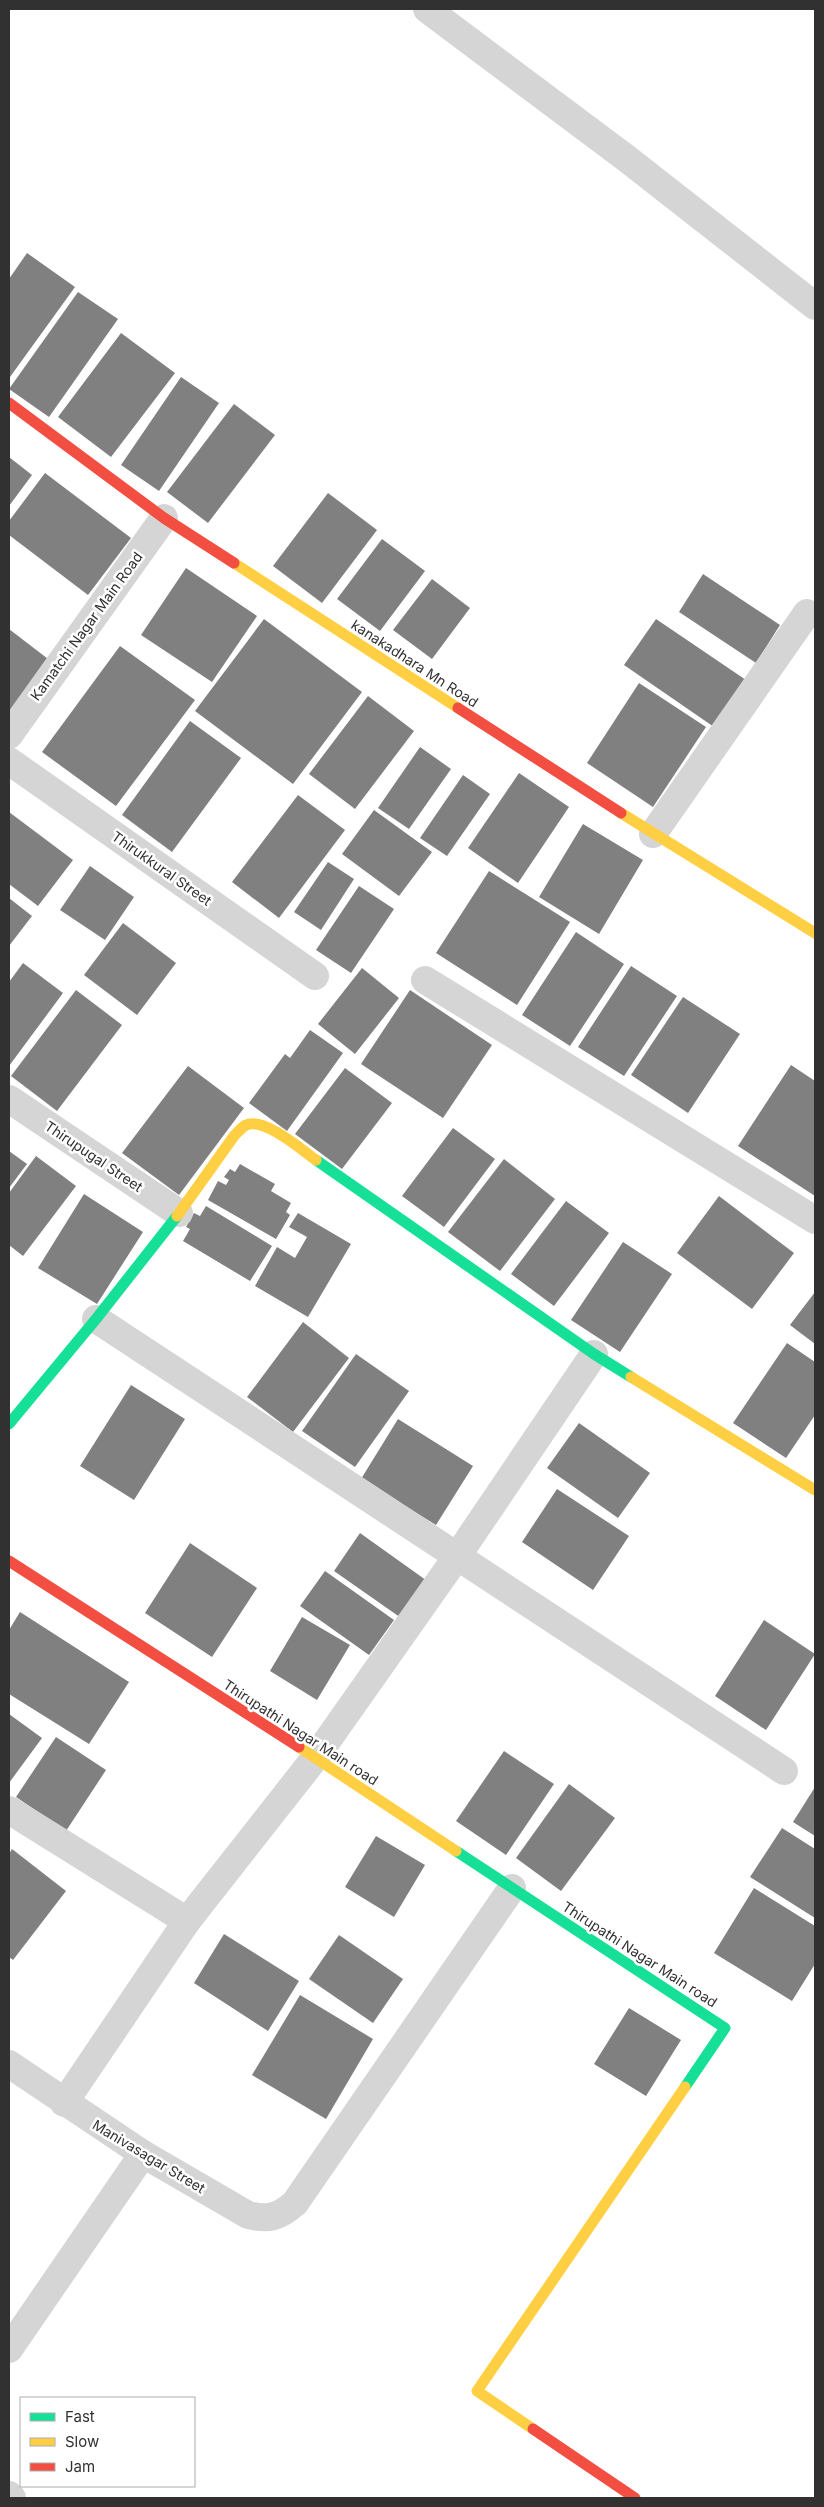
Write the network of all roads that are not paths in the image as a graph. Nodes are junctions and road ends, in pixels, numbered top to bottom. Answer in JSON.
{"nodes":[{"id":1,"x":427,"y":9,"type":"edge"},
{"id":2,"x":815,"y":306,"type":"edge"},
{"id":3,"x":9,"y":403,"type":"edge"},
{"id":4,"x":164,"y":518,"type":"junction"},
{"id":5,"x":807,"y":613,"type":"dead end"},
{"id":6,"x":9,"y":735,"type":"edge"},
{"id":7,"x":9,"y":761,"type":"edge"},
{"id":8,"x":653,"y":834,"type":"junction"},
{"id":9,"x":815,"y":933,"type":"edge"},
{"id":10,"x":314,"y":976,"type":"dead end"},
{"id":11,"x":425,"y":980,"type":"dead end"},
{"id":12,"x":9,"y":1099,"type":"edge"},
{"id":13,"x":180,"y":1212,"type":"junction"},
{"id":14,"x":815,"y":1220,"type":"edge"},
{"id":15,"x":96,"y":1319,"type":"junction"},
{"id":16,"x":594,"y":1354,"type":"junction"},
{"id":17,"x":11,"y":1416,"type":"edge"},
{"id":18,"x":815,"y":1490,"type":"edge"},
{"id":19,"x":458,"y":1555,"type":"junction"},
{"id":20,"x":9,"y":1561,"type":"edge"},
{"id":21,"x":315,"y":1758,"type":"junction"},
{"id":22,"x":784,"y":1771,"type":"dead end"},
{"id":23,"x":9,"y":1810,"type":"edge"},
{"id":24,"x":512,"y":1888,"type":"junction"},
{"id":25,"x":186,"y":1922,"type":"junction"},
{"id":26,"x":9,"y":2064,"type":"edge"},
{"id":27,"x":64,"y":2103,"type":"junction"},
{"id":28,"x":142,"y":2154,"type":"junction"},
{"id":29,"x":9,"y":2349,"type":"edge"},
{"id":30,"x":9,"y":2495,"type":"edge"},
{"id":31,"x":12,"y":2498,"type":"edge"},
{"id":32,"x":635,"y":2498,"type":"edge"}],
"edges":[{"from":1,"to":2,"type":"street"},
{"from":3,"to":4,"type":"street","name":"kanakadhara Mn Road"},
{"from":4,"to":6,"type":"street","name":"Kamatchi Nagar Main Road"},
{"from":4,"to":8,"type":"street","name":"kanakadhara Mn Road"},
{"from":5,"to":8,"type":"street"},
{"from":7,"to":10,"type":"street","name":"Thirukkural Street"},
{"from":8,"to":9,"type":"street","name":"kanakadhara Mn Road"},
{"from":11,"to":14,"type":"street"},
{"from":12,"to":13,"type":"street","name":"Thirupugal Street"},
{"from":13,"to":15,"type":"street"},
{"from":13,"to":16,"type":"street"},
{"from":15,"to":17,"type":"street"},
{"from":15,"to":19,"type":"street"},
{"from":16,"to":18,"type":"street"},
{"from":16,"to":19,"type":"street"},
{"from":19,"to":21,"type":"street"},
{"from":19,"to":22,"type":"street"},
{"from":20,"to":21,"type":"street","name":"Thirupathi Nagar Main road"},
{"from":21,"to":24,"type":"street","name":"Thirupathi Nagar Main road"},
{"from":21,"to":25,"type":"street"},
{"from":23,"to":25,"type":"street"},
{"from":24,"to":28,"type":"street","name":"Manivasagar Street"},
{"from":24,"to":32,"type":"street","name":"Thirupathi Nagar Main road"},
{"from":25,"to":27,"type":"street"},
{"from":26,"to":27,"type":"street","name":"Manivasagar Street"},
{"from":27,"to":28,"type":"street","name":"Manivasagar Street"},
{"from":28,"to":29,"type":"street"},
{"from":30,"to":31,"type":"street"}]}
